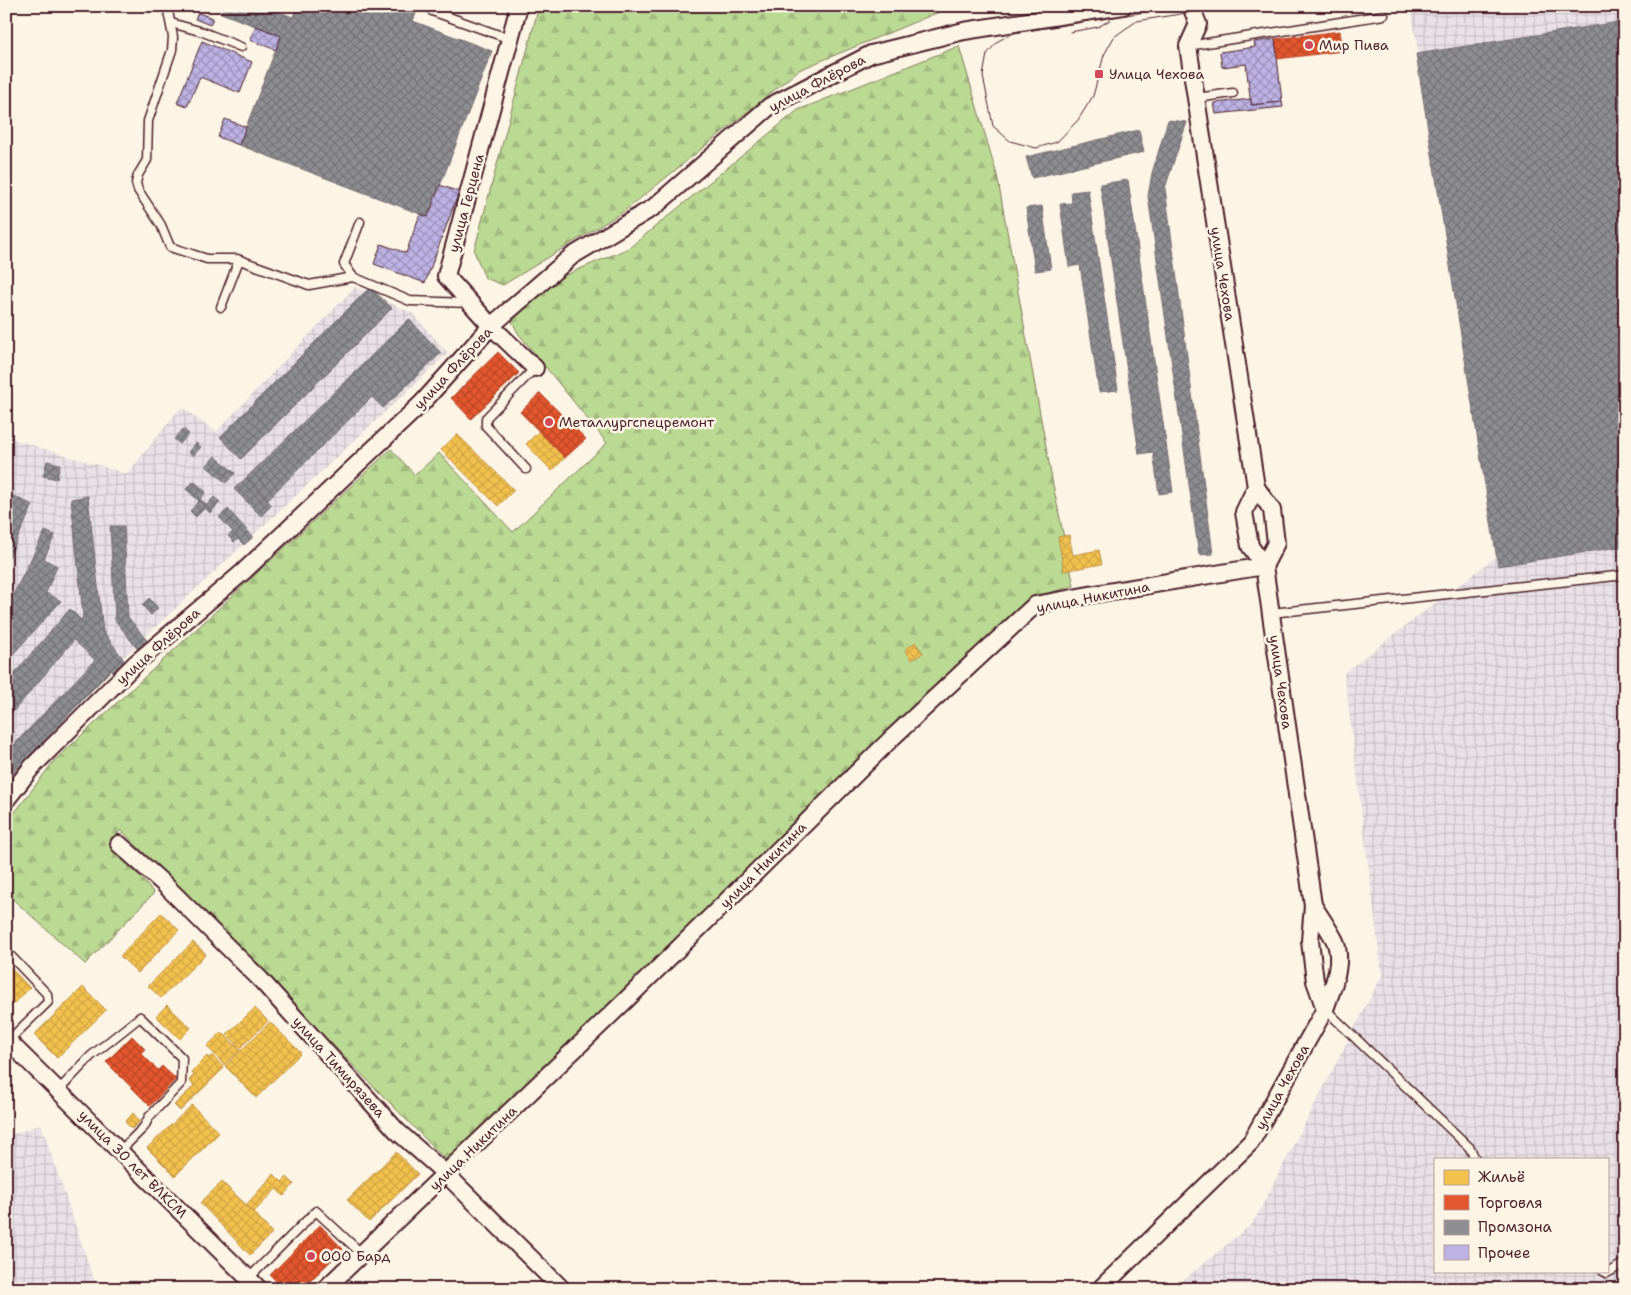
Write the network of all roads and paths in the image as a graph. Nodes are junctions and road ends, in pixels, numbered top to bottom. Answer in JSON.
{"nodes":[{"id":1,"x":168,"y":6,"type":"edge"},
{"id":2,"x":519,"y":6,"type":"edge"},
{"id":3,"x":1123,"y":6,"type":"edge"},
{"id":4,"x":1191,"y":6,"type":"edge"},
{"id":5,"x":432,"y":11,"type":"dead end"},
{"id":6,"x":1058,"y":11,"type":"edge"},
{"id":7,"x":1384,"y":15,"type":"dead end"},
{"id":8,"x":171,"y":23,"type":"junction"},
{"id":9,"x":510,"y":39,"type":"junction"},
{"id":10,"x":1188,"y":46,"type":"junction"},
{"id":11,"x":241,"y":47,"type":"dead end"},
{"id":12,"x":1232,"y":93,"type":"dead end"},
{"id":13,"x":1196,"y":98,"type":"junction"},
{"id":14,"x":360,"y":222,"type":"dead end"},
{"id":15,"x":239,"y":260,"type":"junction"},
{"id":16,"x":353,"y":277,"type":"junction"},
{"id":17,"x":471,"y":303,"type":"junction"},
{"id":18,"x":221,"y":307,"type":"dead end"},
{"id":19,"x":492,"y":326,"type":"junction"},
{"id":20,"x":536,"y":368,"type":"joint"},
{"id":21,"x":526,"y":469,"type":"dead end"},
{"id":22,"x":1256,"y":488,"type":"junction"},
{"id":23,"x":1264,"y":566,"type":"junction"},
{"id":24,"x":1625,"y":575,"type":"edge"},
{"id":25,"x":1271,"y":613,"type":"junction"},
{"id":26,"x":6,"y":800,"type":"edge"},
{"id":27,"x":119,"y":844,"type":"dead end"},
{"id":28,"x":1313,"y":904,"type":"junction"},
{"id":29,"x":6,"y":951,"type":"edge"},
{"id":30,"x":1325,"y":1009,"type":"junction"},
{"id":31,"x":7,"y":1040,"type":"edge"},
{"id":32,"x":58,"y":1091,"type":"junction"},
{"id":33,"x":120,"y":1151,"type":"junction"},
{"id":34,"x":1474,"y":1158,"type":"edge"},
{"id":35,"x":446,"y":1174,"type":"junction"},
{"id":36,"x":362,"y":1254,"type":"junction"},
{"id":37,"x":1625,"y":1263,"type":"edge"},
{"id":38,"x":1605,"y":1272,"type":"edge"},
{"id":39,"x":254,"y":1284,"type":"edge"},
{"id":40,"x":325,"y":1289,"type":"edge"},
{"id":41,"x":562,"y":1289,"type":"edge"},
{"id":42,"x":1100,"y":1289,"type":"edge"}],
"edges":[{"from":1,"to":8,"type":"lane"},
{"from":2,"to":9,"type":"street","name":"улица Герцена"},
{"from":3,"to":6,"type":"street","name":"улица Флёрова"},
{"from":4,"to":10,"type":"street"},
{"from":5,"to":9,"type":"lane"},
{"from":6,"to":19,"type":"street","name":"улица Флёрова"},
{"from":7,"to":10,"type":"lane"},
{"from":8,"to":11,"type":"lane"},
{"from":8,"to":15,"type":"lane"},
{"from":9,"to":17,"type":"street","name":"улица Герцена"},
{"from":10,"to":13,"type":"street","name":"улица Чехова"},
{"from":12,"to":13,"type":"lane"},
{"from":13,"to":22,"type":"street","name":"улица Чехова"},
{"from":14,"to":16,"type":"lane"},
{"from":15,"to":16,"type":"lane"},
{"from":15,"to":18,"type":"lane"},
{"from":16,"to":17,"type":"lane"},
{"from":17,"to":19,"type":"street","name":"улица Герцена"},
{"from":19,"to":20,"type":"street","name":"улица Герцена"},
{"from":19,"to":26,"type":"street","name":"улица Флёрова"},
{"from":20,"to":21,"type":"lane"},
{"from":22,"to":23,"type":"street","name":"улица Чехова"},
{"from":22,"to":23,"type":"street"},
{"from":23,"to":25,"type":"street","name":"улица Чехова"},
{"from":23,"to":35,"type":"street","name":"улица Никитина"},
{"from":24,"to":25,"type":"lane"},
{"from":25,"to":28,"type":"street","name":"улица Чехова"},
{"from":27,"to":35,"type":"street","name":"улица Тимирязева"},
{"from":28,"to":30,"type":"street","name":"улица Чехова"},
{"from":28,"to":30,"type":"street"},
{"from":29,"to":31,"type":"lane"},
{"from":30,"to":34,"type":"lane"},
{"from":30,"to":42,"type":"street","name":"улица Чехова"},
{"from":31,"to":32,"type":"street","name":"улица 30 лет ВЛКСМ"},
{"from":32,"to":33,"type":"street","name":"улица 30 лет ВЛКСМ"},
{"from":32,"to":33,"type":"lane"},
{"from":33,"to":39,"type":"street","name":"улица 30 лет ВЛКСМ"},
{"from":35,"to":36,"type":"street","name":"улица Никитина"},
{"from":35,"to":41,"type":"street","name":"улица Тимирязева"},
{"from":36,"to":39,"type":"lane"},
{"from":36,"to":40,"type":"street","name":"улица Никитина"},
{"from":37,"to":38,"type":"lane"}]}
